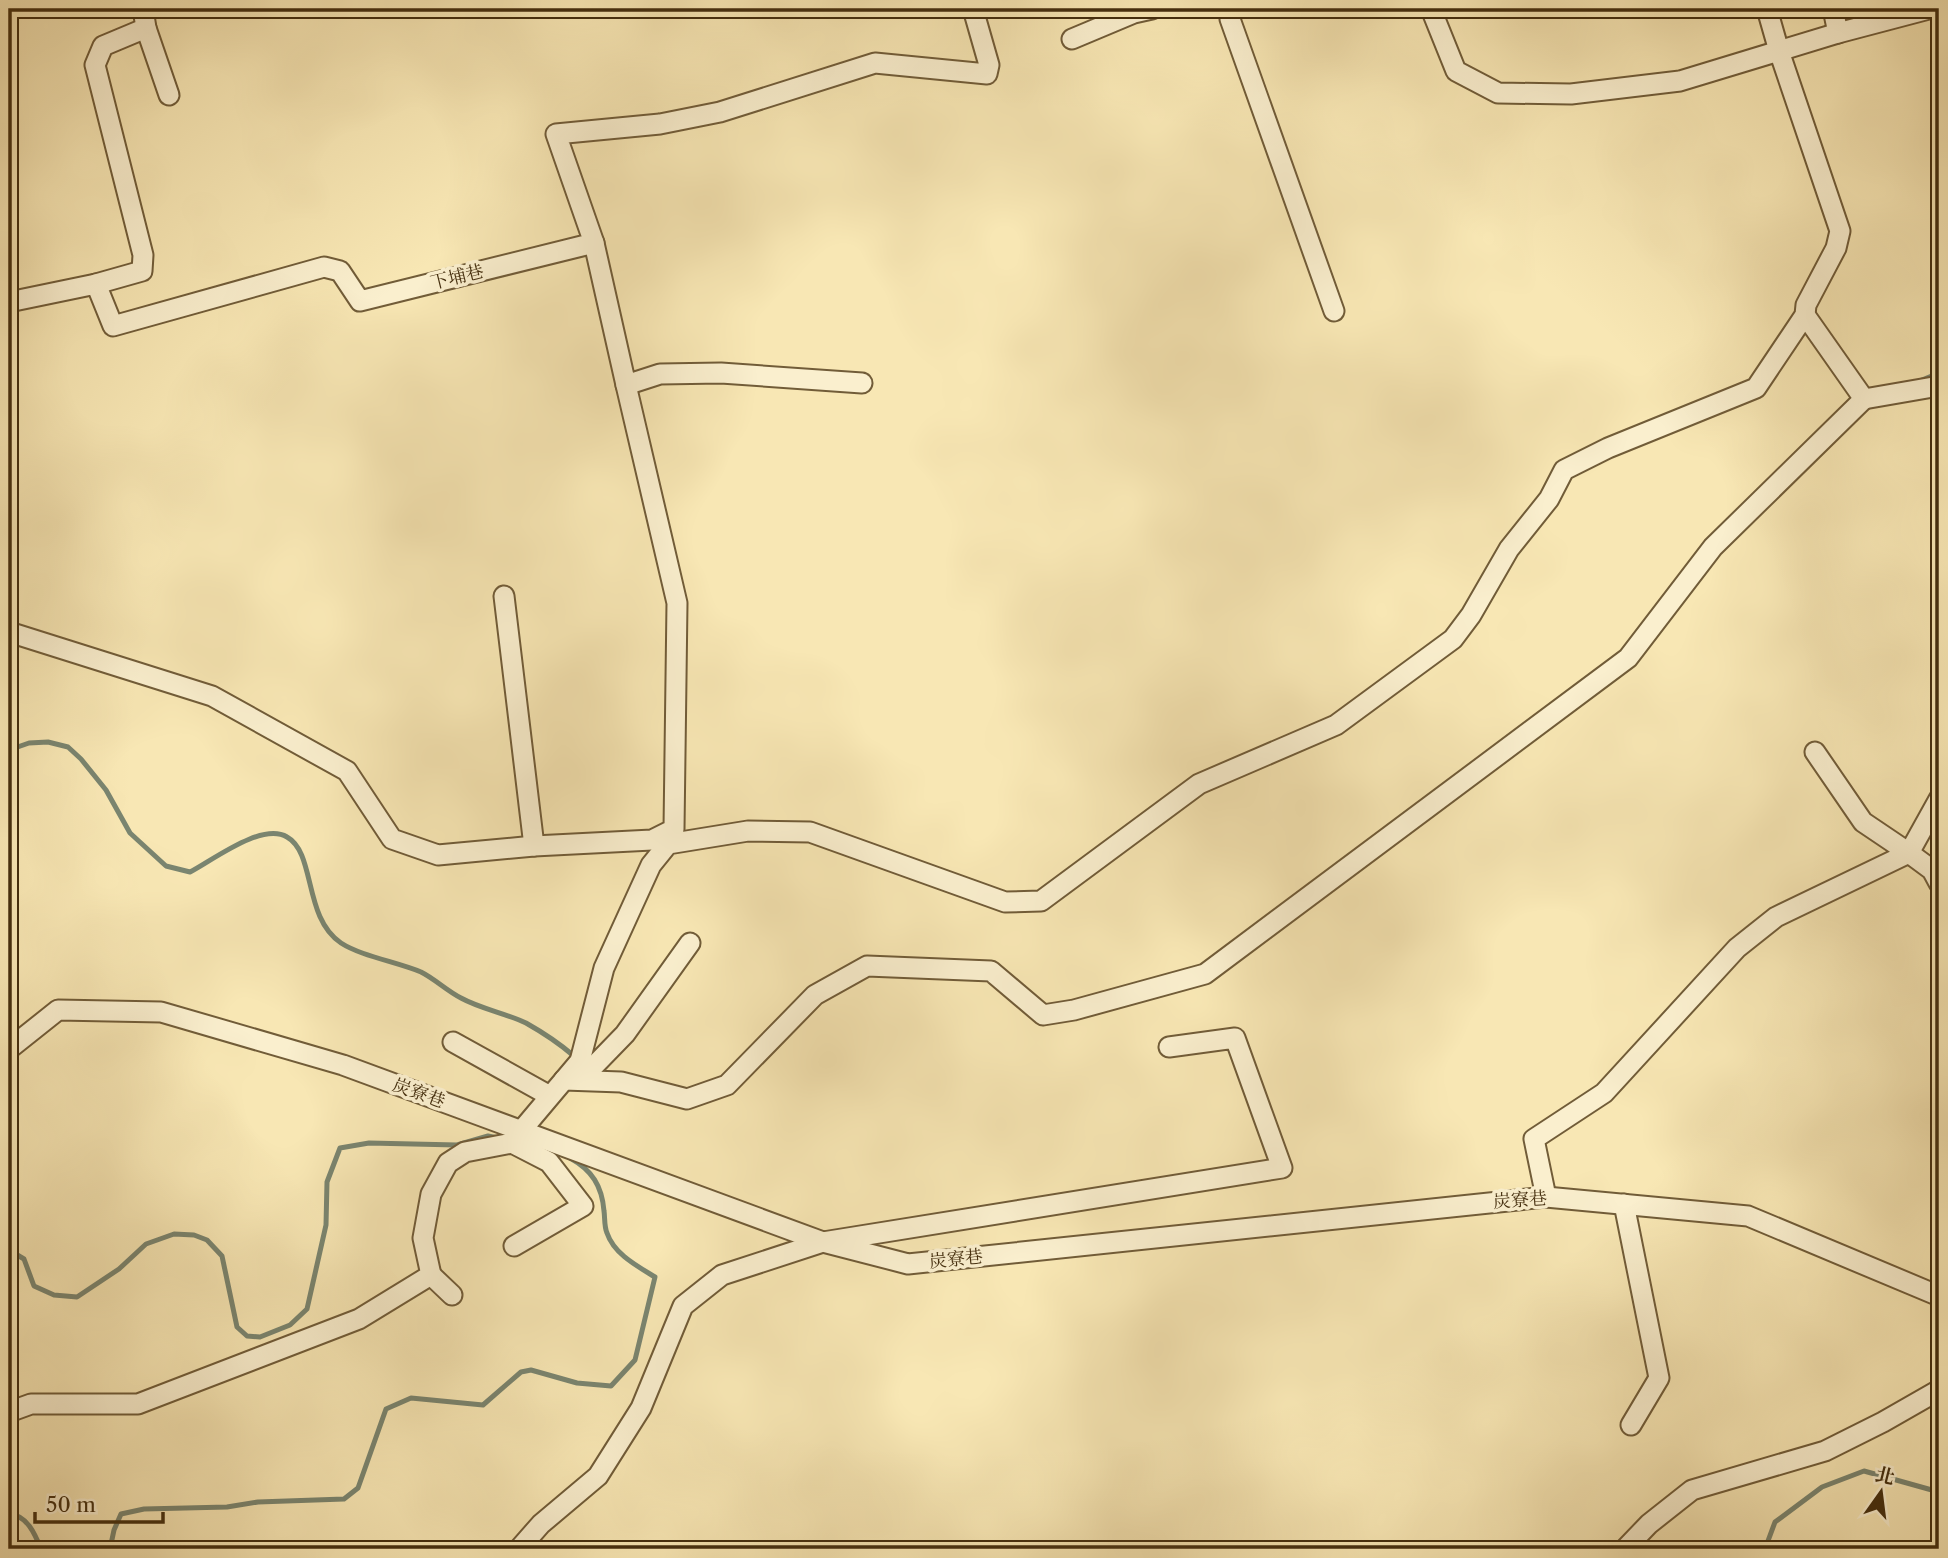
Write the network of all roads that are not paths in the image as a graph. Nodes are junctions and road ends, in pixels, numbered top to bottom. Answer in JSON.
{"nodes":[{"id":1,"x":973,"y":9,"type":"edge"},
{"id":2,"x":1152,"y":9,"type":"edge"},
{"id":3,"x":1233,"y":9,"type":"edge"},
{"id":4,"x":1431,"y":9,"type":"edge"},
{"id":5,"x":1767,"y":9,"type":"edge"},
{"id":6,"x":1833,"y":9,"type":"edge"},
{"id":7,"x":1929,"y":9,"type":"edge"},
{"id":8,"x":144,"y":18,"type":"edge"},
{"id":9,"x":1838,"y":33,"type":"junction"},
{"id":10,"x":1072,"y":39,"type":"dead end"},
{"id":11,"x":1779,"y":51,"type":"junction"},
{"id":12,"x":169,"y":94,"type":"dead end"},
{"id":13,"x":594,"y":243,"type":"junction"},
{"id":14,"x":96,"y":284,"type":"junction"},
{"id":15,"x":9,"y":302,"type":"edge"},
{"id":16,"x":1334,"y":312,"type":"dead end"},
{"id":17,"x":1805,"y":315,"type":"junction"},
{"id":18,"x":862,"y":383,"type":"dead end"},
{"id":19,"x":626,"y":385,"type":"junction"},
{"id":20,"x":1939,"y":386,"type":"edge"},
{"id":21,"x":1864,"y":399,"type":"junction"},
{"id":22,"x":504,"y":597,"type":"dead end"},
{"id":23,"x":9,"y":632,"type":"edge"},
{"id":24,"x":1815,"y":752,"type":"dead end"},
{"id":25,"x":1939,"y":799,"type":"edge"},
{"id":26,"x":534,"y":846,"type":"junction"},
{"id":27,"x":1909,"y":853,"type":"junction"},
{"id":28,"x":1939,"y":883,"type":"edge"},
{"id":29,"x":690,"y":943,"type":"dead end"},
{"id":30,"x":453,"y":1042,"type":"dead end"},
{"id":31,"x":1169,"y":1047,"type":"dead end"},
{"id":32,"x":9,"y":1049,"type":"edge"},
{"id":33,"x":580,"y":1061,"type":"junction"},
{"id":34,"x":564,"y":1080,"type":"junction"},
{"id":35,"x":550,"y":1096,"type":"junction"},
{"id":36,"x":521,"y":1130,"type":"junction"},
{"id":37,"x":1546,"y":1197,"type":"junction"},
{"id":38,"x":1625,"y":1204,"type":"junction"},
{"id":39,"x":823,"y":1242,"type":"junction"},
{"id":40,"x":514,"y":1246,"type":"dead end"},
{"id":41,"x":430,"y":1275,"type":"junction"},
{"id":42,"x":452,"y":1295,"type":"dead end"},
{"id":43,"x":1939,"y":1296,"type":"edge"},
{"id":44,"x":1939,"y":1390,"type":"edge"},
{"id":45,"x":9,"y":1412,"type":"edge"},
{"id":46,"x":1631,"y":1425,"type":"dead end"},
{"id":47,"x":519,"y":1549,"type":"edge"},
{"id":48,"x":1625,"y":1549,"type":"edge"}],
"edges":[{"from":1,"to":13,"type":"street"},
{"from":2,"to":10,"type":"street"},
{"from":3,"to":16,"type":"street"},
{"from":4,"to":11,"type":"street"},
{"from":5,"to":11,"type":"street"},
{"from":6,"to":9,"type":"street"},
{"from":7,"to":9,"type":"street"},
{"from":8,"to":12,"type":"street"},
{"from":8,"to":14,"type":"street"},
{"from":9,"to":11,"type":"street"},
{"from":11,"to":17,"type":"street"},
{"from":13,"to":14,"type":"street","name":"下埔巷"},
{"from":13,"to":19,"type":"street"},
{"from":14,"to":15,"type":"street"},
{"from":17,"to":21,"type":"street"},
{"from":17,"to":33,"type":"street"},
{"from":18,"to":19,"type":"street"},
{"from":19,"to":26,"type":"street"},
{"from":20,"to":21,"type":"street"},
{"from":21,"to":34,"type":"street"},
{"from":22,"to":26,"type":"street"},
{"from":23,"to":26,"type":"street"},
{"from":24,"to":27,"type":"street"},
{"from":25,"to":27,"type":"street"},
{"from":27,"to":28,"type":"street"},
{"from":27,"to":37,"type":"street"},
{"from":29,"to":33,"type":"street"},
{"from":30,"to":35,"type":"street"},
{"from":31,"to":39,"type":"street"},
{"from":32,"to":36,"type":"street","name":"炭寮巷"},
{"from":33,"to":34,"type":"street"},
{"from":34,"to":35,"type":"street"},
{"from":35,"to":36,"type":"street"},
{"from":36,"to":39,"type":"street","name":"炭寮巷"},
{"from":37,"to":38,"type":"street","name":"炭寮巷"},
{"from":37,"to":39,"type":"street","name":"炭寮巷"},
{"from":38,"to":43,"type":"street","name":"炭寮巷"},
{"from":38,"to":46,"type":"street"},
{"from":39,"to":47,"type":"street"},
{"from":40,"to":41,"type":"street"},
{"from":41,"to":42,"type":"street"},
{"from":41,"to":45,"type":"street"},
{"from":44,"to":48,"type":"street"}]}
